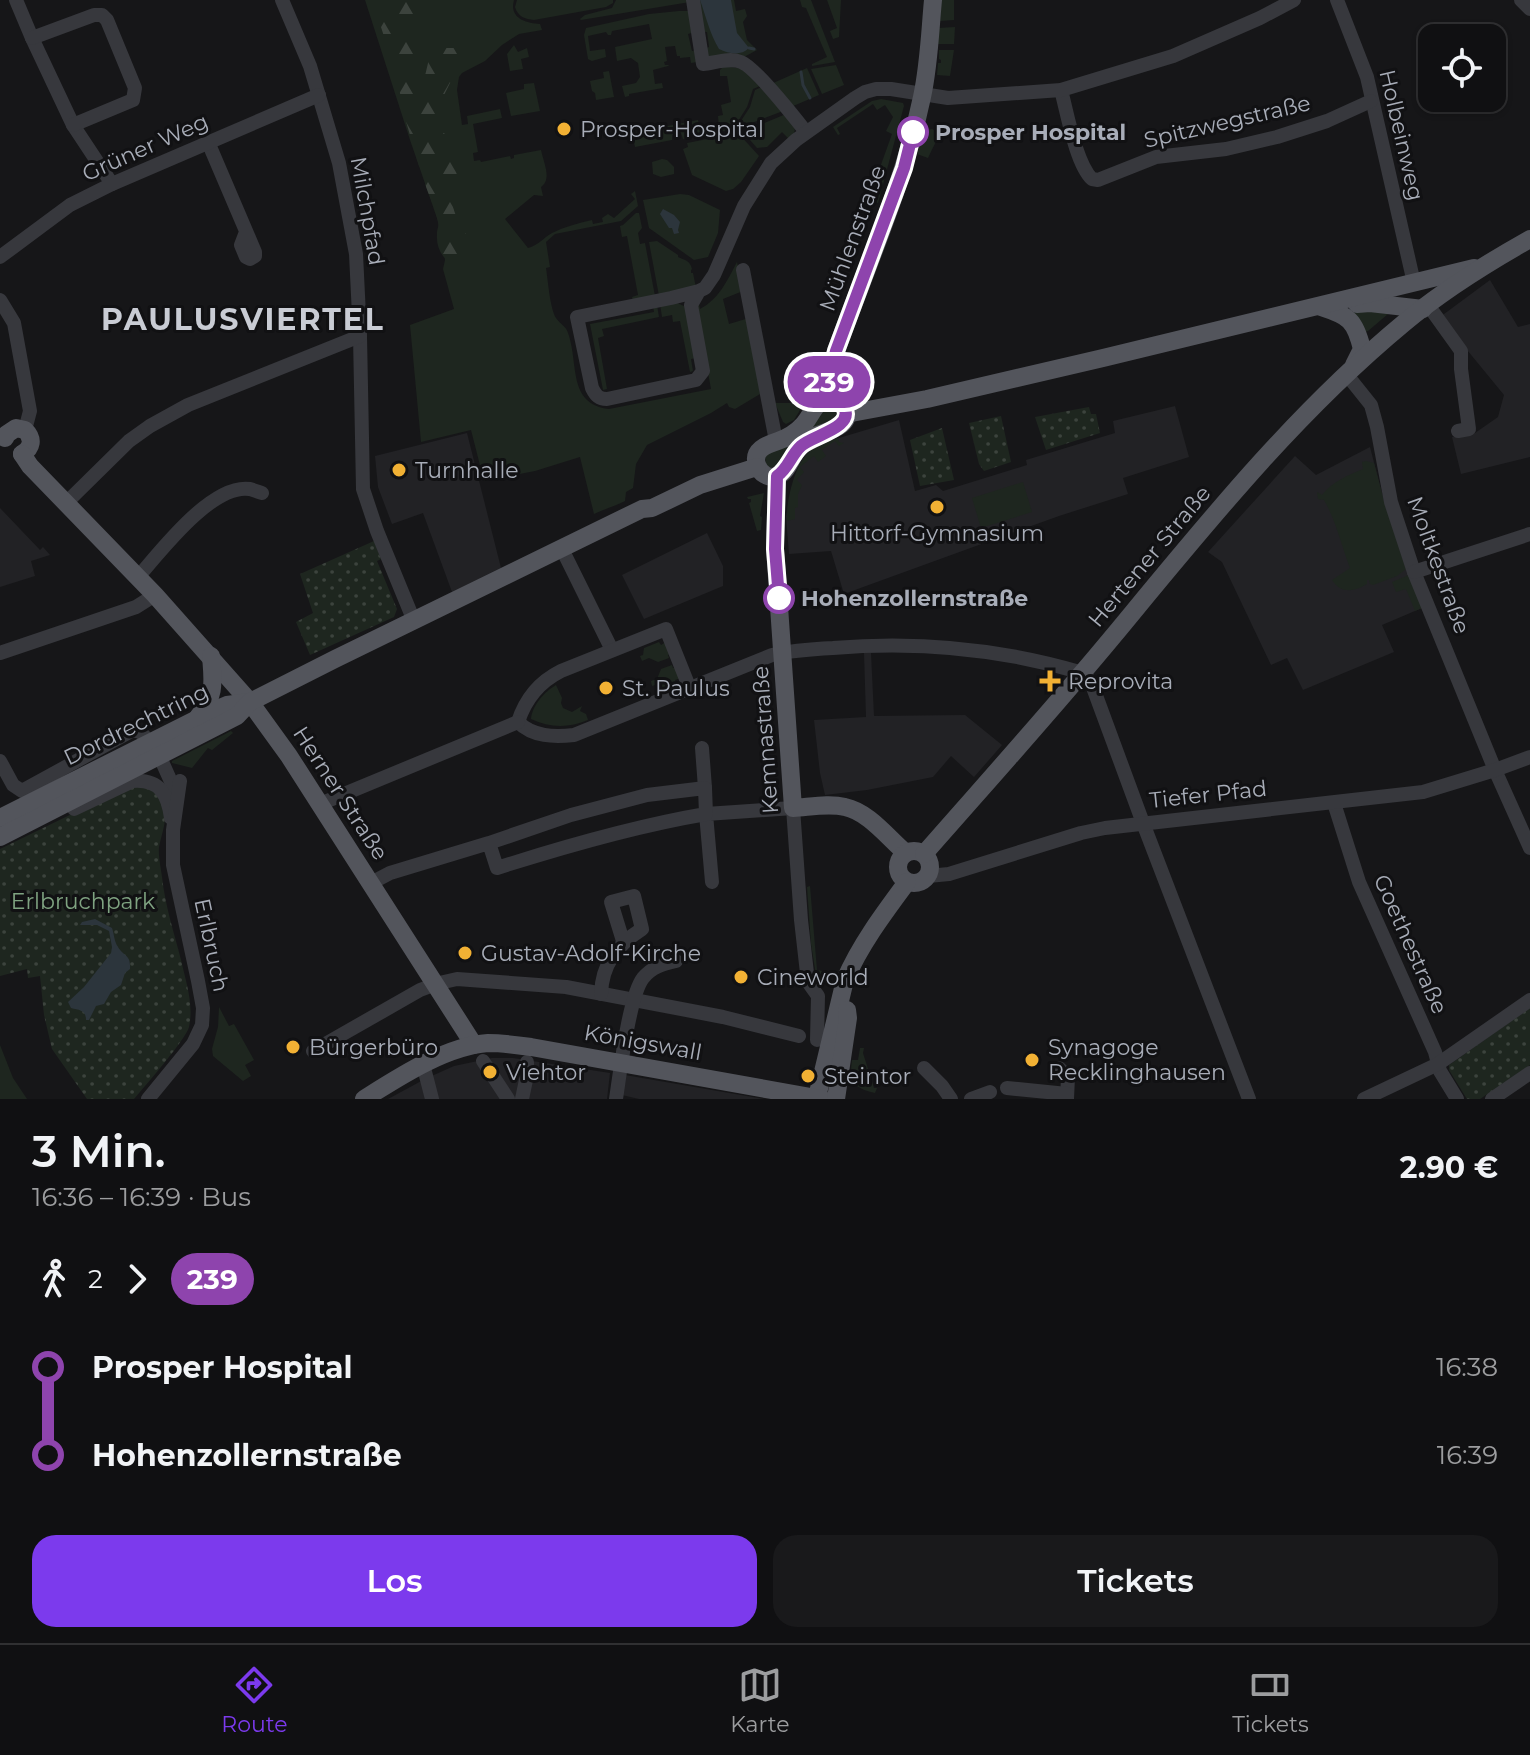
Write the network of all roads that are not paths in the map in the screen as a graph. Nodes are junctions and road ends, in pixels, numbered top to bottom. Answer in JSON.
{"nodes":[{"id":1,"x":16,"y":0,"type":"edge"},
{"id":2,"x":282,"y":0,"type":"edge"},
{"id":3,"x":693,"y":0,"type":"edge"},
{"id":4,"x":933,"y":0,"type":"edge"},
{"id":5,"x":1294,"y":0,"type":"edge"},
{"id":6,"x":1337,"y":0,"type":"edge"},
{"id":7,"x":1521,"y":0,"type":"edge"},
{"id":8,"x":1530,"y":9,"type":"edge"},
{"id":9,"x":32,"y":38,"type":"junction"},
{"id":10,"x":1061,"y":90,"type":"junction"},
{"id":11,"x":319,"y":95,"type":"junction"},
{"id":12,"x":922,"y":95,"type":"junction"},
{"id":13,"x":1371,"y":101,"type":"junction"},
{"id":14,"x":73,"y":125,"type":"junction"},
{"id":15,"x":806,"y":132,"type":"junction"},
{"id":16,"x":208,"y":142,"type":"junction"},
{"id":17,"x":112,"y":184,"type":"junction"},
{"id":18,"x":246,"y":232,"type":"dead end"},
{"id":19,"x":1530,"y":239,"type":"edge"},
{"id":20,"x":0,"y":257,"type":"edge"},
{"id":21,"x":1489,"y":264,"type":"junction"},
{"id":22,"x":743,"y":270,"type":"dead end"},
{"id":23,"x":1414,"y":283,"type":"junction"},
{"id":24,"x":699,"y":291,"type":"junction"},
{"id":25,"x":0,"y":300,"type":"edge"},
{"id":26,"x":1319,"y":306,"type":"junction"},
{"id":27,"x":1425,"y":307,"type":"junction"},
{"id":28,"x":360,"y":336,"type":"junction"},
{"id":29,"x":1347,"y":375,"type":"junction"},
{"id":30,"x":828,"y":398,"type":"junction"},
{"id":31,"x":846,"y":414,"type":"junction"},
{"id":32,"x":25,"y":430,"type":"junction"},
{"id":33,"x":1458,"y":431,"type":"dead end"},
{"id":34,"x":2,"y":436,"type":"edge"},
{"id":35,"x":776,"y":441,"type":"junction"},
{"id":36,"x":22,"y":454,"type":"junction"},
{"id":37,"x":756,"y":462,"type":"junction"},
{"id":38,"x":777,"y":476,"type":"junction"},
{"id":39,"x":262,"y":493,"type":"dead end"},
{"id":40,"x":66,"y":503,"type":"junction"},
{"id":41,"x":1530,"y":534,"type":"edge"},
{"id":42,"x":562,"y":549,"type":"junction"},
{"id":43,"x":1414,"y":572,"type":"junction"},
{"id":44,"x":138,"y":577,"type":"junction"},
{"id":45,"x":155,"y":595,"type":"junction"},
{"id":46,"x":414,"y":621,"type":"junction"},
{"id":47,"x":612,"y":650,"type":"junction"},
{"id":48,"x":0,"y":653,"type":"edge"},
{"id":49,"x":783,"y":653,"type":"junction"},
{"id":50,"x":211,"y":656,"type":"junction"},
{"id":51,"x":1083,"y":673,"type":"junction"},
{"id":52,"x":690,"y":689,"type":"junction"},
{"id":53,"x":250,"y":702,"type":"junction"},
{"id":54,"x":195,"y":720,"type":"junction"},
{"id":55,"x":518,"y":722,"type":"junction"},
{"id":56,"x":702,"y":748,"type":"dead end"},
{"id":57,"x":154,"y":749,"type":"junction"},
{"id":58,"x":1530,"y":757,"type":"edge"},
{"id":59,"x":0,"y":761,"type":"edge"},
{"id":60,"x":1495,"y":770,"type":"junction"},
{"id":61,"x":143,"y":780,"type":"joint"},
{"id":62,"x":180,"y":781,"type":"dead end"},
{"id":63,"x":705,"y":788,"type":"junction"},
{"id":64,"x":179,"y":800,"type":"junction"},
{"id":65,"x":1334,"y":803,"type":"junction"},
{"id":66,"x":320,"y":804,"type":"junction"},
{"id":67,"x":793,"y":808,"type":"junction"},
{"id":68,"x":706,"y":814,"type":"junction"},
{"id":69,"x":571,"y":815,"type":"junction"},
{"id":70,"x":0,"y":818,"type":"edge"},
{"id":71,"x":39,"y":818,"type":"junction"},
{"id":72,"x":1143,"y":823,"type":"junction"},
{"id":73,"x":173,"y":830,"type":"junction"},
{"id":74,"x":0,"y":837,"type":"edge"},
{"id":75,"x":489,"y":843,"type":"junction"},
{"id":76,"x":579,"y":843,"type":"junction"},
{"id":77,"x":1530,"y":848,"type":"edge"},
{"id":78,"x":915,"y":854,"type":"junction"},
{"id":79,"x":928,"y":876,"type":"junction"},
{"id":80,"x":712,"y":882,"type":"dead end"},
{"id":81,"x":907,"y":882,"type":"junction"},
{"id":82,"x":371,"y":883,"type":"junction"},
{"id":83,"x":623,"y":941,"type":"dead end"},
{"id":84,"x":676,"y":961,"type":"dead end"},
{"id":85,"x":432,"y":986,"type":"junction"},
{"id":86,"x":824,"y":988,"type":"junction"},
{"id":87,"x":601,"y":994,"type":"junction"},
{"id":88,"x":634,"y":1000,"type":"junction"},
{"id":89,"x":1530,"y":1000,"type":"edge"},
{"id":90,"x":799,"y":1036,"type":"dead end"},
{"id":91,"x":821,"y":1041,"type":"junction"},
{"id":92,"x":313,"y":1051,"type":"dead end"},
{"id":93,"x":472,"y":1052,"type":"junction"},
{"id":94,"x":622,"y":1062,"type":"junction"},
{"id":95,"x":423,"y":1064,"type":"junction"},
{"id":96,"x":1438,"y":1064,"type":"junction"},
{"id":97,"x":924,"y":1068,"type":"dead end"},
{"id":98,"x":1059,"y":1068,"type":"dead end"},
{"id":99,"x":1530,"y":1073,"type":"edge"},
{"id":100,"x":527,"y":1075,"type":"dead end"},
{"id":101,"x":1007,"y":1088,"type":"dead end"},
{"id":102,"x":990,"y":1092,"type":"dead end"},
{"id":103,"x":1067,"y":1096,"type":"edge"},
{"id":104,"x":619,"y":1098,"type":"edge"},
{"id":105,"x":148,"y":1099,"type":"edge"},
{"id":106,"x":364,"y":1099,"type":"edge"},
{"id":107,"x":432,"y":1099,"type":"edge"},
{"id":108,"x":508,"y":1099,"type":"edge"},
{"id":109,"x":522,"y":1099,"type":"edge"},
{"id":110,"x":823,"y":1099,"type":"edge"},
{"id":111,"x":951,"y":1099,"type":"edge"},
{"id":112,"x":971,"y":1099,"type":"edge"},
{"id":113,"x":1249,"y":1099,"type":"edge"},
{"id":114,"x":1364,"y":1099,"type":"edge"},
{"id":115,"x":1457,"y":1099,"type":"edge"},
{"id":116,"x":1492,"y":1099,"type":"edge"}],
"edges":[{"from":1,"to":9,"type":"street"},
{"from":2,"to":11,"type":"street","name":"Milchpfad"},
{"from":3,"to":15,"type":"street"},
{"from":4,"to":12,"type":"main road","name":"Mühlenstraße"},
{"from":5,"to":10,"type":"street"},
{"from":6,"to":13,"type":"street","name":"Holbeinweg"},
{"from":7,"to":8,"type":"street"},
{"from":9,"to":14,"type":"street"},
{"from":9,"to":14,"type":"street"},
{"from":10,"to":12,"type":"street"},
{"from":10,"to":13,"type":"street","name":"Spitzwegstraße"},
{"from":11,"to":16,"type":"street","name":"Grüner Weg"},
{"from":11,"to":28,"type":"street","name":"Milchpfad"},
{"from":12,"to":15,"type":"street"},
{"from":12,"to":30,"type":"main road","name":"Mühlenstraße"},
{"from":13,"to":23,"type":"street","name":"Holbeinweg"},
{"from":14,"to":17,"type":"street"},
{"from":15,"to":24,"type":"street"},
{"from":16,"to":17,"type":"street","name":"Grüner Weg"},
{"from":16,"to":18,"type":"street"},
{"from":17,"to":20,"type":"street","name":"Grüner Weg"},
{"from":19,"to":21,"type":"main road","name":"Hertener Straße"},
{"from":21,"to":23,"type":"main road"},
{"from":21,"to":27,"type":"main road","name":"Hertener Straße"},
{"from":22,"to":35,"type":"street"},
{"from":23,"to":26,"type":"main road"},
{"from":23,"to":27,"type":"main road"},
{"from":24,"to":24,"type":"street"},
{"from":25,"to":32,"type":"street"},
{"from":26,"to":27,"type":"main road"},
{"from":26,"to":29,"type":"main road"},
{"from":26,"to":31,"type":"main road"},
{"from":27,"to":29,"type":"main road","name":"Hertener Straße"},
{"from":27,"to":33,"type":"street"},
{"from":28,"to":40,"type":"street"},
{"from":28,"to":46,"type":"street","name":"Milchpfad"},
{"from":29,"to":43,"type":"street","name":"Moltkestraße"},
{"from":29,"to":51,"type":"main road","name":"Hertener Straße"},
{"from":30,"to":31,"type":"main road"},
{"from":30,"to":35,"type":"main road"},
{"from":31,"to":38,"type":"main road"},
{"from":32,"to":34,"type":"main road"},
{"from":32,"to":36,"type":"main road"},
{"from":34,"to":36,"type":"main road"},
{"from":35,"to":37,"type":"main road"},
{"from":36,"to":40,"type":"main road","name":"Herner Straße"},
{"from":37,"to":38,"type":"main road"},
{"from":37,"to":42,"type":"main road"},
{"from":38,"to":49,"type":"main road","name":"Kemnastraße"},
{"from":39,"to":44,"type":"street"},
{"from":40,"to":44,"type":"main road","name":"Herner Straße"},
{"from":41,"to":43,"type":"street"},
{"from":42,"to":46,"type":"main road"},
{"from":42,"to":47,"type":"street"},
{"from":43,"to":60,"type":"street","name":"Moltkestraße"},
{"from":44,"to":45,"type":"main road","name":"Herner Straße"},
{"from":45,"to":48,"type":"street"},
{"from":45,"to":50,"type":"main road","name":"Herner Straße"},
{"from":46,"to":53,"type":"main road"},
{"from":47,"to":52,"type":"street"},
{"from":47,"to":55,"type":"street"},
{"from":49,"to":51,"type":"street"},
{"from":49,"to":52,"type":"street"},
{"from":49,"to":67,"type":"main road","name":"Kemnastraße"},
{"from":50,"to":53,"type":"main road","name":"Herner Straße"},
{"from":50,"to":54,"type":"main road"},
{"from":51,"to":72,"type":"street"},
{"from":51,"to":78,"type":"main road","name":"Hertener Straße"},
{"from":52,"to":55,"type":"street"},
{"from":53,"to":54,"type":"main road","name":"Dordrechtring"},
{"from":53,"to":57,"type":"main road","name":"Dordrechtring"},
{"from":53,"to":66,"type":"main road","name":"Herner Straße"},
{"from":54,"to":57,"type":"main road","name":"Dordrechtring"},
{"from":55,"to":66,"type":"street"},
{"from":56,"to":63,"type":"street"},
{"from":57,"to":59,"type":"street"},
{"from":57,"to":64,"type":"street"},
{"from":57,"to":70,"type":"main road","name":"Dordrechtring"},
{"from":57,"to":71,"type":"main road","name":"Dordrechtring"},
{"from":58,"to":60,"type":"street","name":"Tiefer Pfad"},
{"from":60,"to":65,"type":"street","name":"Tiefer Pfad"},
{"from":60,"to":77,"type":"street","name":"Moltkestraße"},
{"from":61,"to":71,"type":"street","name":"Dordrechtring"},
{"from":61,"to":73,"type":"street","name":"Erlbruch"},
{"from":62,"to":64,"type":"street","name":"Erlbruch"},
{"from":63,"to":68,"type":"street"},
{"from":63,"to":69,"type":"street"},
{"from":64,"to":73,"type":"street","name":"Erlbruch"},
{"from":65,"to":72,"type":"street","name":"Tiefer Pfad"},
{"from":65,"to":96,"type":"street","name":"Goethestraße"},
{"from":66,"to":82,"type":"main road","name":"Herner Straße"},
{"from":67,"to":68,"type":"street"},
{"from":67,"to":78,"type":"main road"},
{"from":67,"to":86,"type":"street","name":"Kemnastraße"},
{"from":68,"to":76,"type":"street"},
{"from":68,"to":80,"type":"street"},
{"from":69,"to":75,"type":"street"},
{"from":69,"to":76,"type":"street"},
{"from":71,"to":74,"type":"main road","name":"Dordrechtring"},
{"from":72,"to":79,"type":"street","name":"Tiefer Pfad"},
{"from":72,"to":113,"type":"street"},
{"from":73,"to":105,"type":"street","name":"Erlbruch"},
{"from":75,"to":76,"type":"street"},
{"from":75,"to":82,"type":"street"},
{"from":78,"to":79,"type":"main road"},
{"from":78,"to":81,"type":"main road"},
{"from":79,"to":81,"type":"main road"},
{"from":81,"to":86,"type":"main road"},
{"from":82,"to":85,"type":"main road","name":"Herner Straße"},
{"from":83,"to":87,"type":"street"},
{"from":84,"to":88,"type":"street"},
{"from":85,"to":87,"type":"street"},
{"from":85,"to":92,"type":"street"},
{"from":85,"to":93,"type":"main road","name":"Herner Straße"},
{"from":86,"to":91,"type":"main road"},
{"from":86,"to":91,"type":"street","name":"Kemnastraße"},
{"from":86,"to":110,"type":"main road"},
{"from":87,"to":88,"type":"street"},
{"from":88,"to":90,"type":"street"},
{"from":88,"to":94,"type":"street"},
{"from":89,"to":96,"type":"street"},
{"from":91,"to":110,"type":"main road"},
{"from":93,"to":94,"type":"main road","name":"Königswall"},
{"from":93,"to":95,"type":"main road","name":"Königswall"},
{"from":93,"to":108,"type":"street"},
{"from":94,"to":104,"type":"street"},
{"from":94,"to":110,"type":"main road","name":"Königswall"},
{"from":95,"to":106,"type":"main road","name":"Königswall"},
{"from":95,"to":107,"type":"street"},
{"from":96,"to":114,"type":"street"},
{"from":96,"to":115,"type":"street","name":"Goethestraße"},
{"from":97,"to":111,"type":"street"},
{"from":98,"to":103,"type":"street"},
{"from":99,"to":116,"type":"street"},
{"from":100,"to":109,"type":"street"},
{"from":101,"to":103,"type":"street"},
{"from":102,"to":112,"type":"street"}]}
